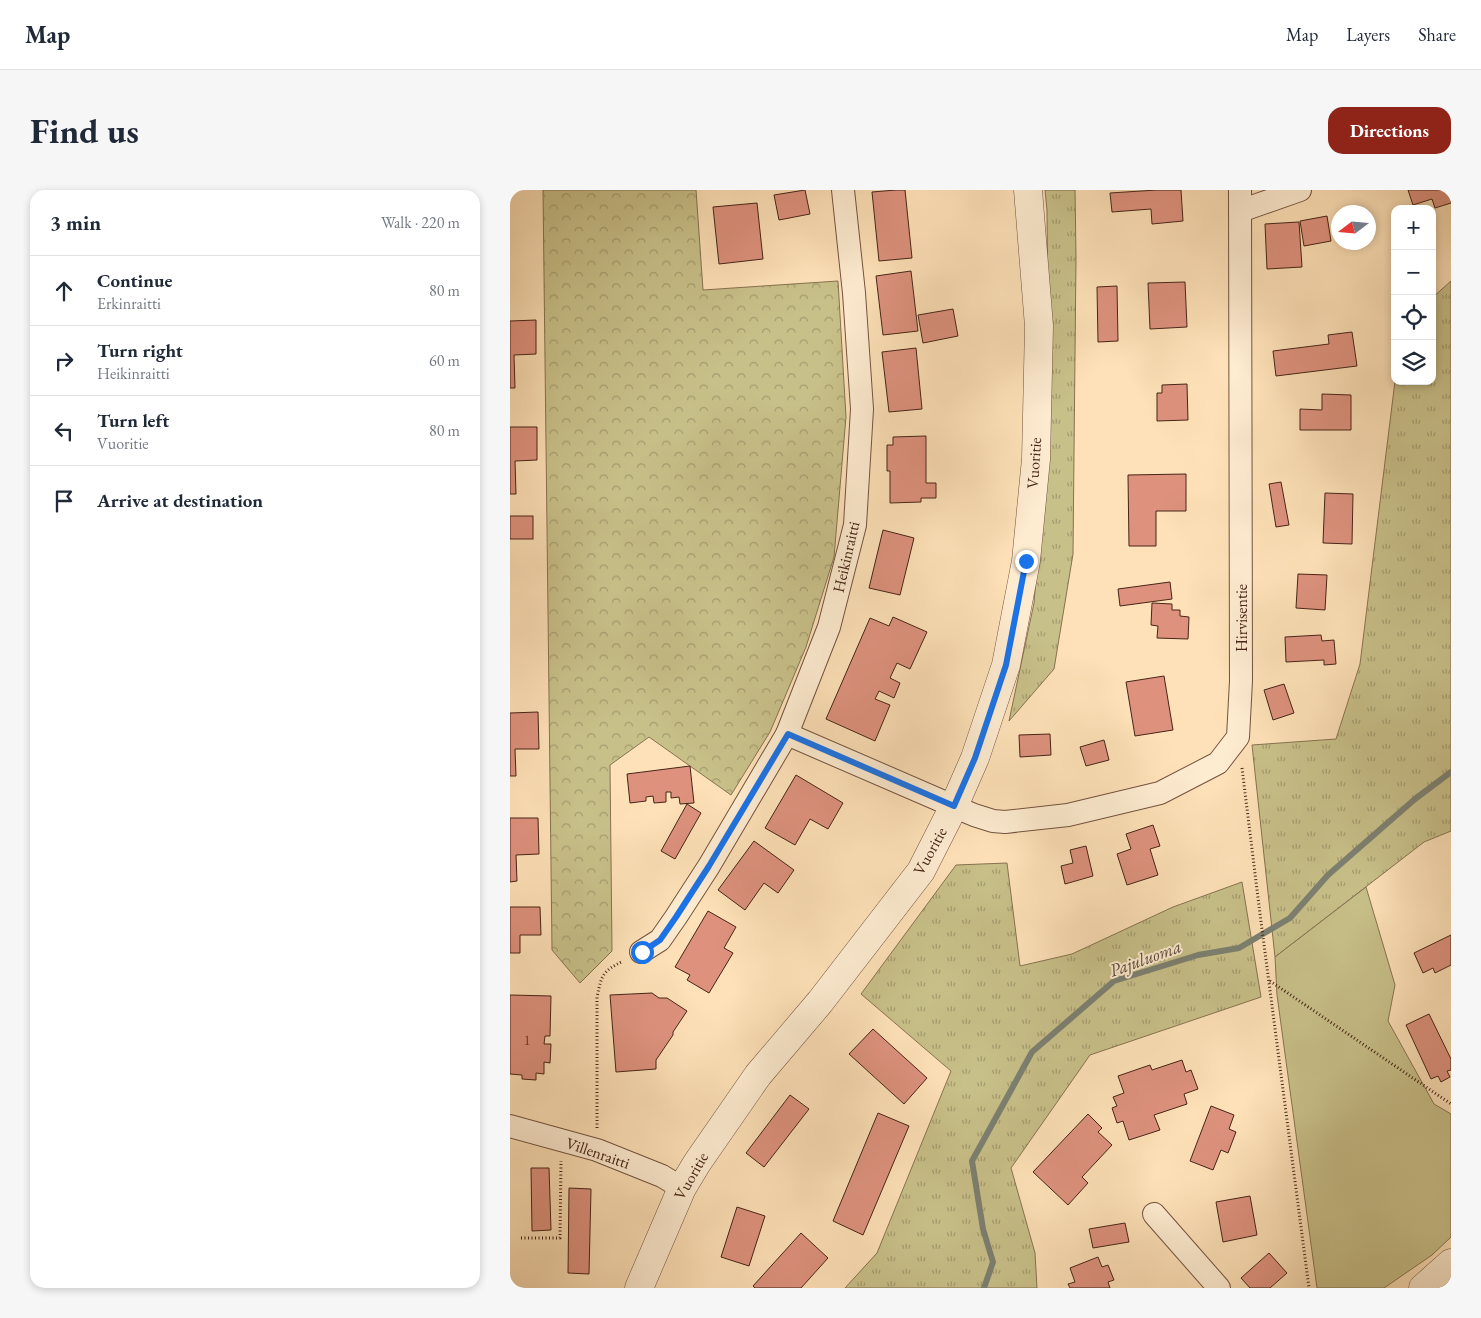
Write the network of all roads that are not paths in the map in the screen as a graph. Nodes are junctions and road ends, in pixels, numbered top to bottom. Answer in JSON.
{"nodes":[{"id":1,"x":844,"y":190,"type":"edge"},
{"id":2,"x":1028,"y":190,"type":"edge"},
{"id":3,"x":1300,"y":190,"type":"edge"},
{"id":4,"x":1240,"y":201,"type":"edge"},
{"id":5,"x":788,"y":734,"type":"junction"},
{"id":6,"x":954,"y":806,"type":"junction"},
{"id":7,"x":642,"y":952,"type":"road end"},
{"id":8,"x":510,"y":1126,"type":"edge"},
{"id":9,"x":682,"y":1188,"type":"junction"},
{"id":10,"x":1154,"y":1214,"type":"dead end"},
{"id":11,"x":1451,"y":1263,"type":"edge"},
{"id":12,"x":639,"y":1288,"type":"edge"},
{"id":13,"x":1218,"y":1288,"type":"edge"},
{"id":14,"x":1423,"y":1288,"type":"edge"}],
"edges":[{"from":1,"to":5,"type":"street","name":"Heikinraitti"},
{"from":2,"to":6,"type":"street","name":"Vuoritie"},
{"from":3,"to":4,"type":"street"},
{"from":4,"to":6,"type":"street","name":"Hirvisentie"},
{"from":5,"to":6,"type":"street"},
{"from":5,"to":7,"type":"street","name":"Heikinraitti"},
{"from":6,"to":9,"type":"street","name":"Vuoritie"},
{"from":8,"to":9,"type":"street","name":"Villenraitti"},
{"from":9,"to":12,"type":"street","name":"Vuoritie"},
{"from":10,"to":13,"type":"street"},
{"from":11,"to":14,"type":"street"}]}
